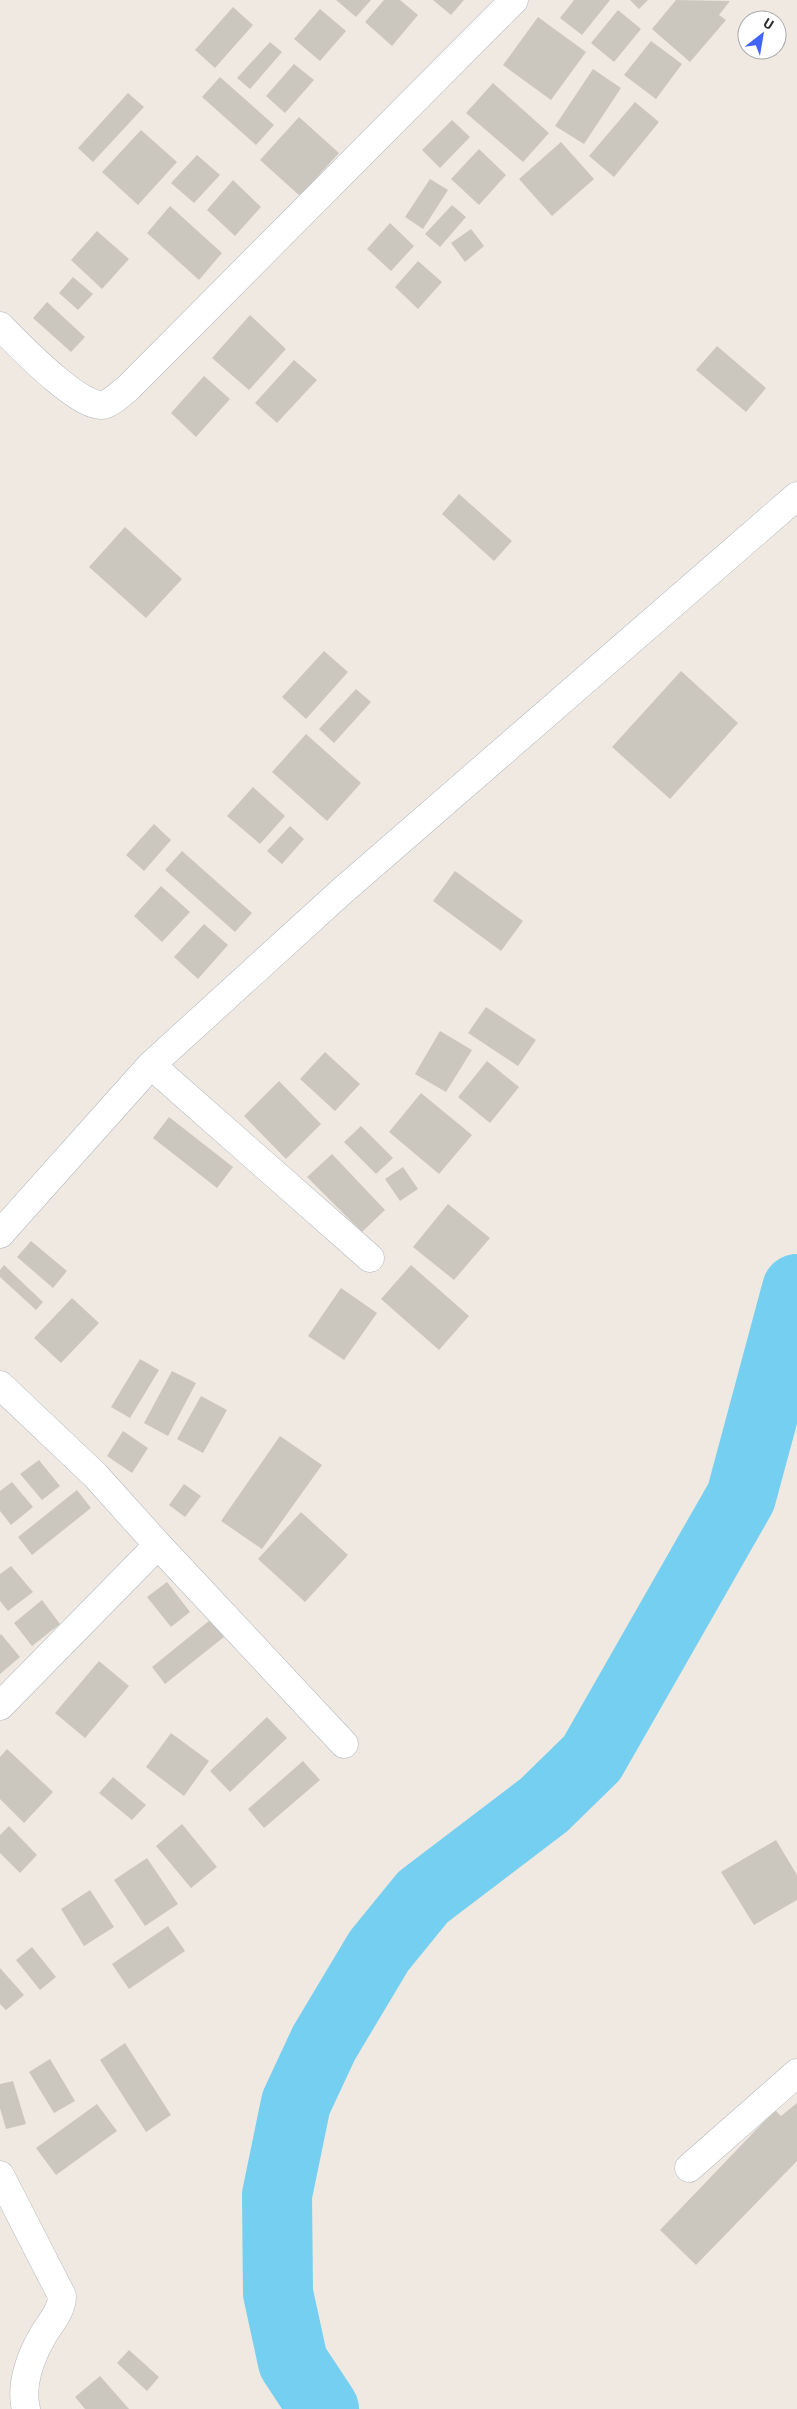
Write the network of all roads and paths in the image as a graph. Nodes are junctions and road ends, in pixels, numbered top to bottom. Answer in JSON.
{"nodes":[{"id":1,"x":514,"y":0,"type":"edge"},
{"id":2,"x":0,"y":326,"type":"edge"},
{"id":3,"x":797,"y":496,"type":"edge"},
{"id":4,"x":151,"y":1065,"type":"junction"},
{"id":5,"x":0,"y":1234,"type":"edge"},
{"id":6,"x":370,"y":1258,"type":"dead end"},
{"id":7,"x":0,"y":1385,"type":"edge"},
{"id":8,"x":158,"y":1546,"type":"junction"},
{"id":9,"x":0,"y":1706,"type":"edge"},
{"id":10,"x":344,"y":1744,"type":"dead end"},
{"id":11,"x":797,"y":2073,"type":"edge"},
{"id":12,"x":689,"y":2168,"type":"dead end"},
{"id":13,"x":0,"y":2175,"type":"edge"},
{"id":14,"x":26,"y":2409,"type":"edge"}],
"edges":[{"from":1,"to":2,"type":"street"},
{"from":3,"to":4,"type":"street"},
{"from":4,"to":5,"type":"street"},
{"from":4,"to":6,"type":"street"},
{"from":7,"to":8,"type":"street"},
{"from":8,"to":9,"type":"street"},
{"from":8,"to":10,"type":"street"},
{"from":11,"to":12,"type":"street"},
{"from":13,"to":14,"type":"street"}]}
